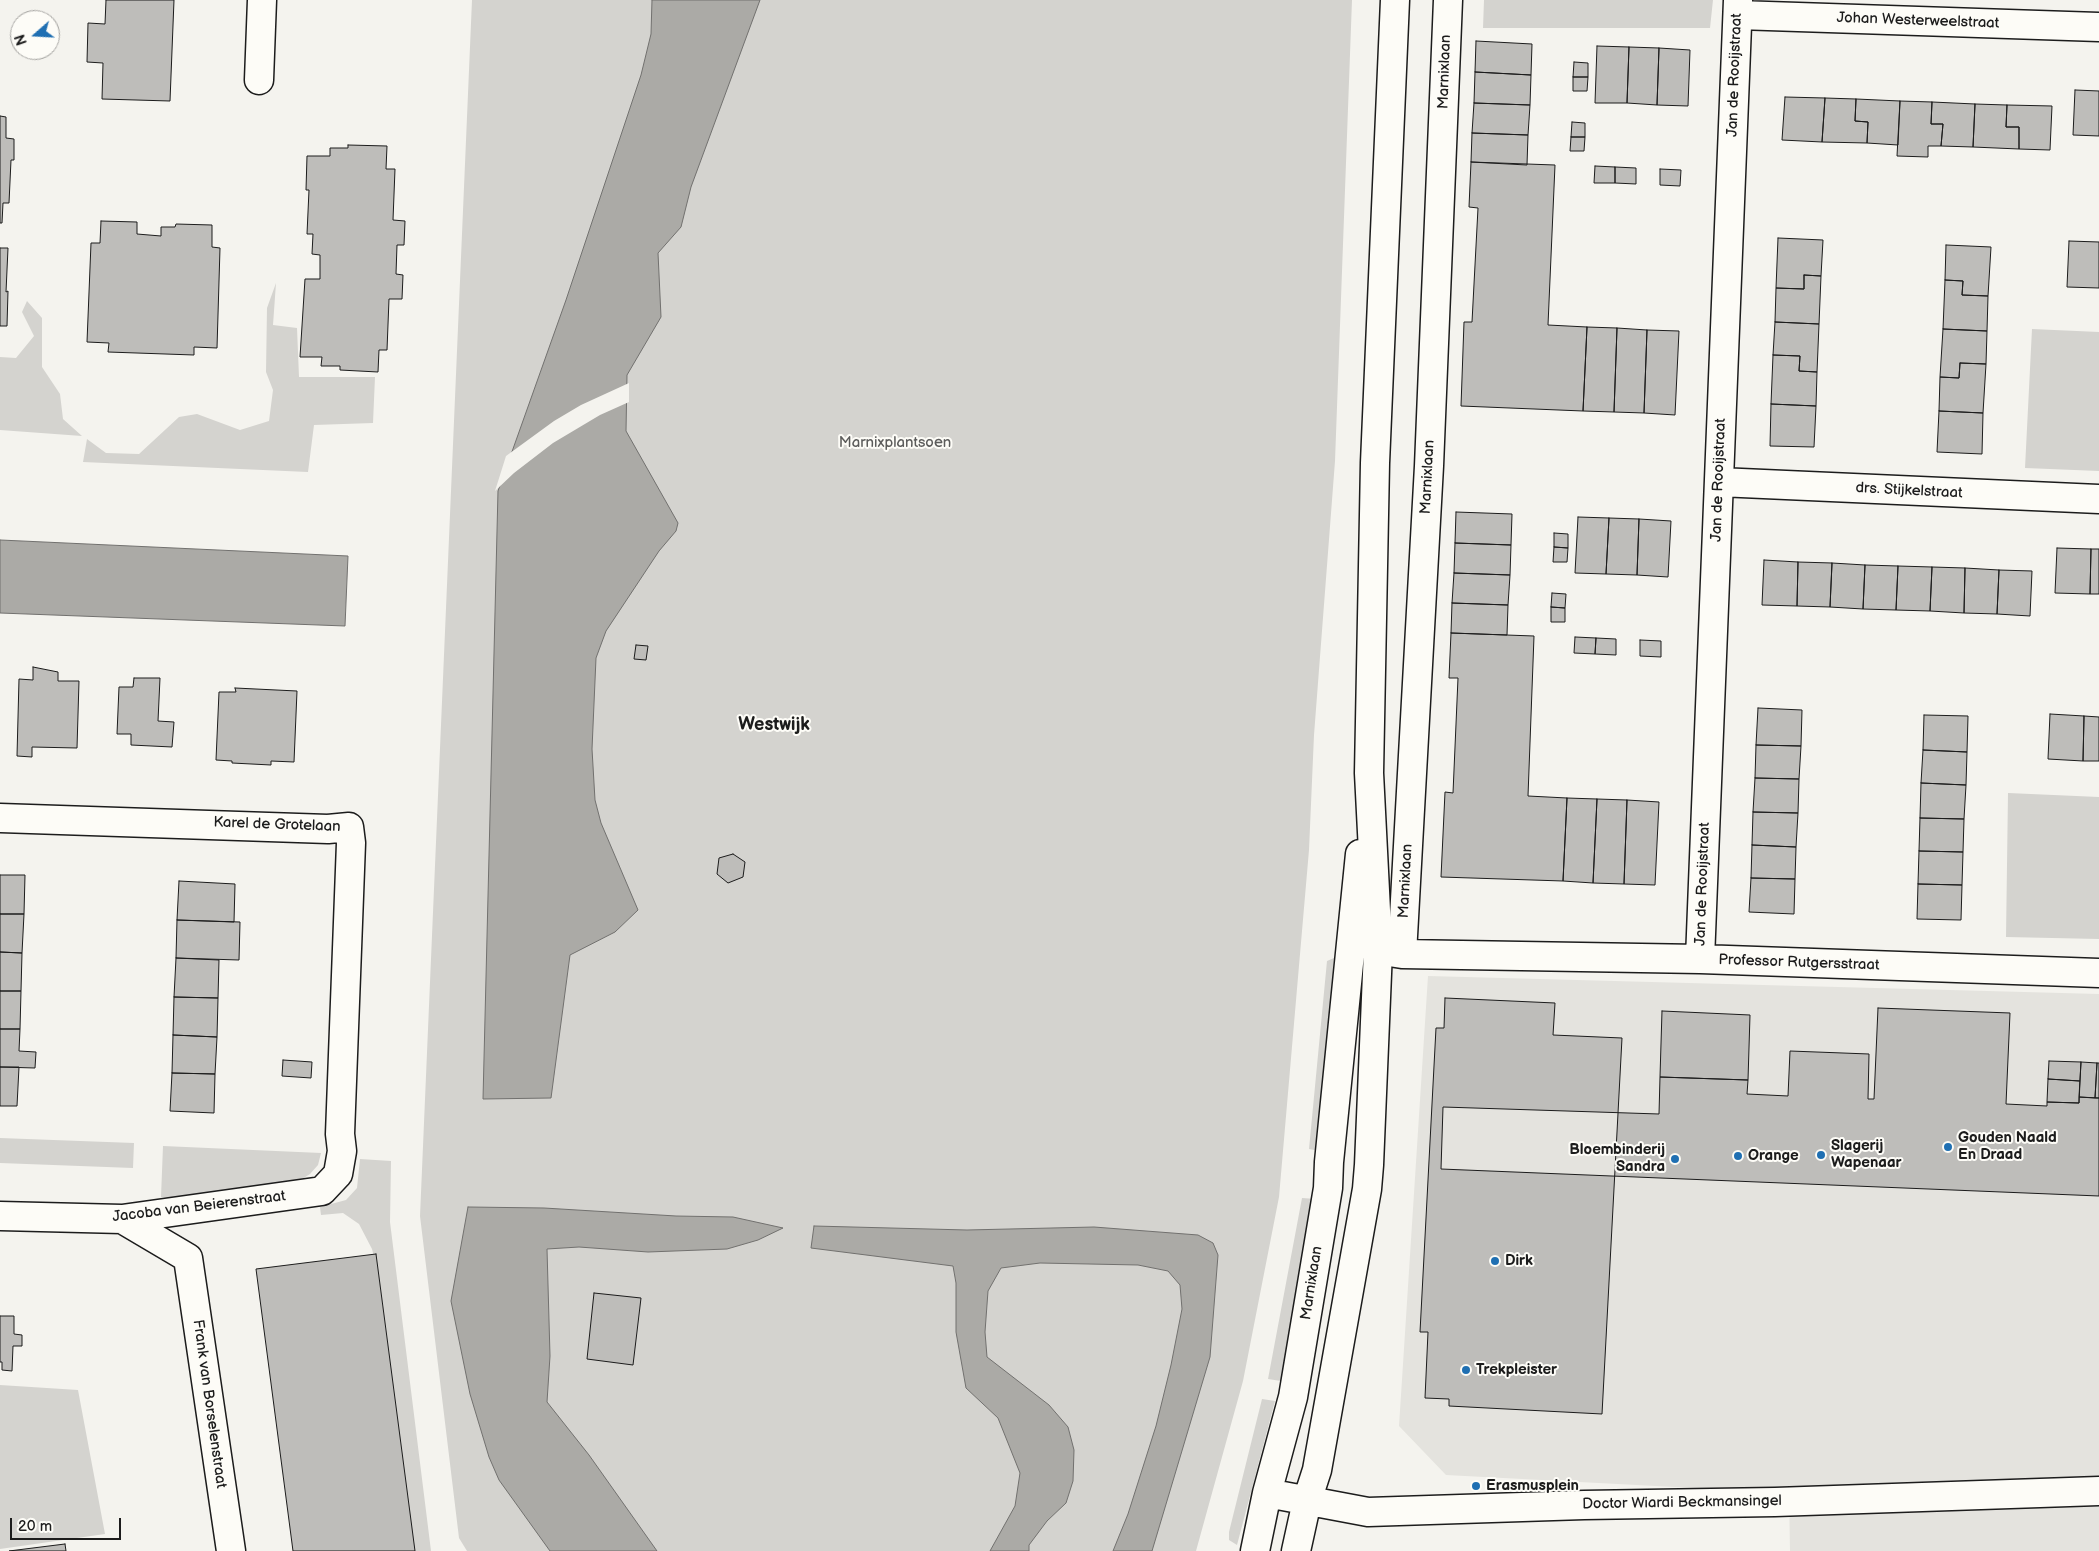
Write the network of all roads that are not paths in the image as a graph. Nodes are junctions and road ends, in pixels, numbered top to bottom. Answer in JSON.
{"nodes":[{"id":1,"x":262,"y":0,"type":"edge"},
{"id":2,"x":1395,"y":0,"type":"edge"},
{"id":3,"x":1448,"y":0,"type":"edge"},
{"id":4,"x":1738,"y":8,"type":"edge"},
{"id":5,"x":2099,"y":27,"type":"edge"},
{"id":6,"x":259,"y":80,"type":"dead end"},
{"id":7,"x":1719,"y":482,"type":"junction"},
{"id":8,"x":2099,"y":499,"type":"edge"},
{"id":9,"x":1369,"y":773,"type":"junction"},
{"id":10,"x":0,"y":818,"type":"edge"},
{"id":11,"x":1350,"y":949,"type":"junction"},
{"id":12,"x":1390,"y":952,"type":"junction"},
{"id":13,"x":1700,"y":959,"type":"junction"},
{"id":14,"x":2099,"y":973,"type":"edge"},
{"id":15,"x":342,"y":1151,"type":"joint"},
{"id":16,"x":0,"y":1216,"type":"edge"},
{"id":17,"x":122,"y":1219,"type":"junction"},
{"id":18,"x":2099,"y":1491,"type":"edge"},
{"id":19,"x":1267,"y":1493,"type":"junction"},
{"id":20,"x":1307,"y":1501,"type":"junction"},
{"id":21,"x":231,"y":1551,"type":"edge"},
{"id":22,"x":1255,"y":1551,"type":"edge"},
{"id":23,"x":1296,"y":1551,"type":"edge"}],
"edges":[{"from":1,"to":6,"type":"street"},
{"from":2,"to":9,"type":"street","name":"Marnixlaan"},
{"from":3,"to":12,"type":"street","name":"Marnixlaan"},
{"from":4,"to":5,"type":"street","name":"Johan Westerweelstraat"},
{"from":4,"to":7,"type":"street","name":"Jan de Rooijstraat"},
{"from":7,"to":8,"type":"street","name":"drs. Stijkelstraat"},
{"from":7,"to":13,"type":"street","name":"Jan de Rooijstraat"},
{"from":9,"to":11,"type":"street","name":"Marnixlaan"},
{"from":9,"to":12,"type":"street","name":"Marnixlaan"},
{"from":10,"to":15,"type":"street","name":"Karel de Grotelaan"},
{"from":11,"to":12,"type":"street","name":"Professor Rutgersstraat"},
{"from":11,"to":19,"type":"street","name":"Marnixlaan"},
{"from":12,"to":13,"type":"street","name":"Professor Rutgersstraat"},
{"from":12,"to":20,"type":"street","name":"Marnixlaan"},
{"from":13,"to":14,"type":"street","name":"Professor Rutgersstraat"},
{"from":15,"to":17,"type":"street","name":"Jacoba van Beierenstraat"},
{"from":16,"to":17,"type":"street","name":"Jacoba van Beierenstraat"},
{"from":17,"to":21,"type":"street","name":"Frank van Borselenstraat"},
{"from":18,"to":20,"type":"street","name":"Doctor Wiardi Beckmansingel"},
{"from":19,"to":20,"type":"street","name":"Doctor Wiardi Beckmansingel"},
{"from":19,"to":22,"type":"street","name":"Marnixlaan"},
{"from":20,"to":23,"type":"street","name":"Marnixlaan"}]}
